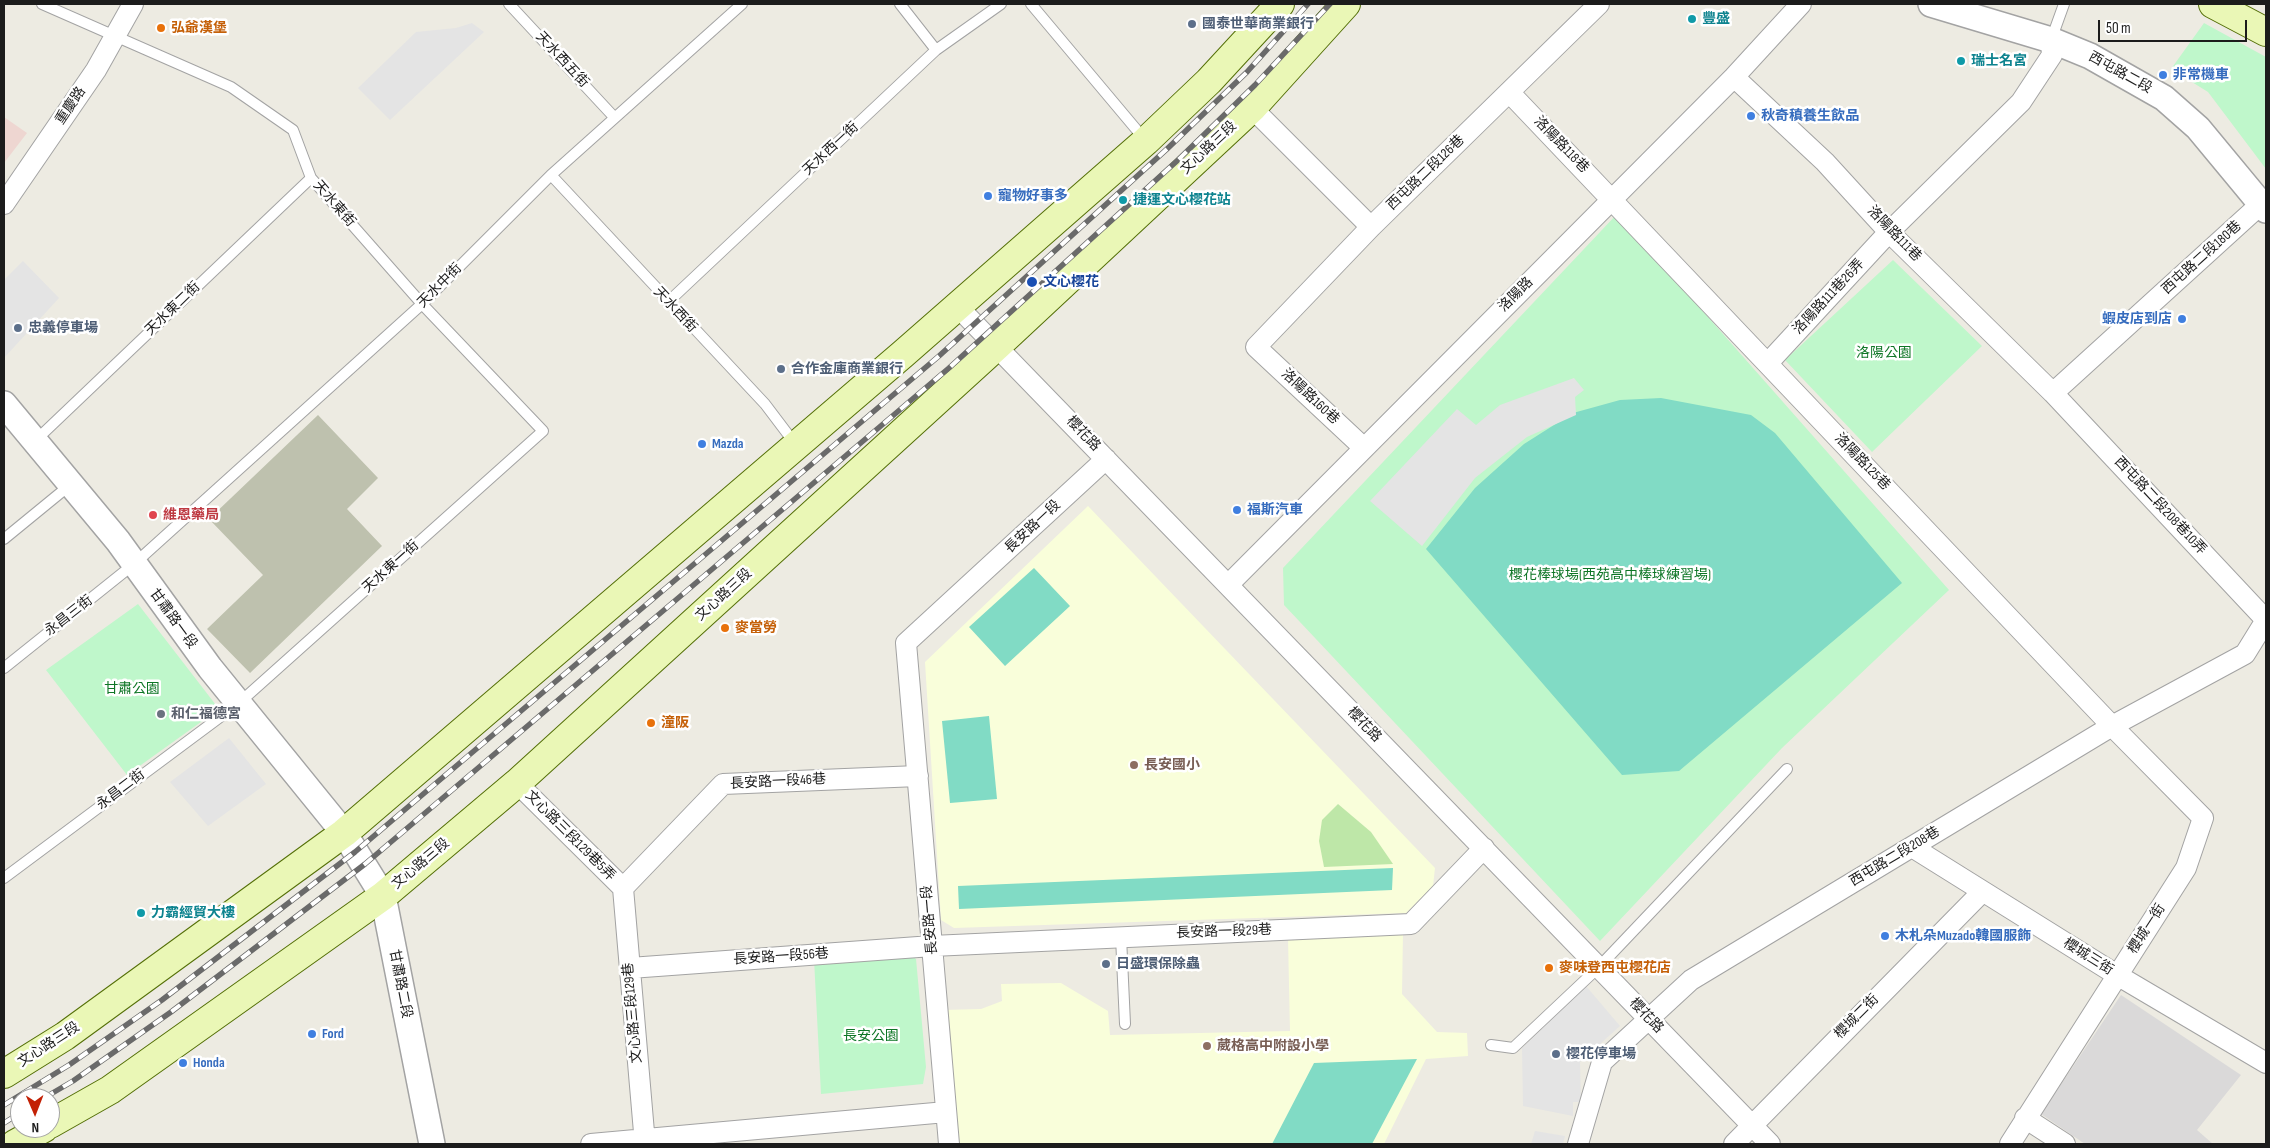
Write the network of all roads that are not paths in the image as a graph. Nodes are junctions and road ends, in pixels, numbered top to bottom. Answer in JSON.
{"nodes":[{"id":1,"x":42,"y":4,"type":"edge"},
{"id":2,"x":133,"y":4,"type":"edge"},
{"id":3,"x":742,"y":4,"type":"edge"},
{"id":4,"x":900,"y":4,"type":"edge"},
{"id":5,"x":1001,"y":4,"type":"edge"},
{"id":6,"x":1031,"y":4,"type":"edge"},
{"id":7,"x":1280,"y":4,"type":"edge"},
{"id":8,"x":1346,"y":4,"type":"edge"},
{"id":9,"x":1599,"y":4,"type":"edge"},
{"id":10,"x":1801,"y":4,"type":"edge"},
{"id":11,"x":1930,"y":4,"type":"edge"},
{"id":12,"x":2064,"y":4,"type":"edge"},
{"id":13,"x":2213,"y":4,"type":"edge"},
{"id":14,"x":516,"y":6,"type":"edge"},
{"id":15,"x":2266,"y":32,"type":"edge"},
{"id":16,"x":115,"y":37,"type":"junction"},
{"id":17,"x":2051,"y":40,"type":"junction"},
{"id":18,"x":936,"y":50,"type":"junction"},
{"id":19,"x":1734,"y":76,"type":"junction"},
{"id":20,"x":1509,"y":92,"type":"junction"},
{"id":21,"x":1252,"y":108,"type":"junction"},
{"id":22,"x":614,"y":117,"type":"junction"},
{"id":23,"x":1146,"y":141,"type":"junction"},
{"id":24,"x":551,"y":175,"type":"junction"},
{"id":25,"x":311,"y":178,"type":"junction"},
{"id":26,"x":1612,"y":199,"type":"junction"},
{"id":27,"x":4,"y":204,"type":"edge"},
{"id":28,"x":2264,"y":207,"type":"edge"},
{"id":29,"x":1371,"y":227,"type":"junction"},
{"id":30,"x":1889,"y":232,"type":"junction"},
{"id":31,"x":668,"y":302,"type":"junction"},
{"id":32,"x":422,"y":304,"type":"junction"},
{"id":33,"x":958,"y":307,"type":"junction"},
{"id":34,"x":997,"y":346,"type":"junction"},
{"id":35,"x":1256,"y":347,"type":"joint"},
{"id":36,"x":1768,"y":363,"type":"junction"},
{"id":37,"x":2054,"y":392,"type":"junction"},
{"id":38,"x":4,"y":404,"type":"edge"},
{"id":39,"x":543,"y":431,"type":"joint"},
{"id":40,"x":34,"y":441,"type":"junction"},
{"id":41,"x":797,"y":446,"type":"junction"},
{"id":42,"x":1364,"y":448,"type":"junction"},
{"id":43,"x":1106,"y":459,"type":"junction"},
{"id":44,"x":70,"y":485,"type":"junction"},
{"id":45,"x":4,"y":539,"type":"edge"},
{"id":46,"x":134,"y":564,"type":"junction"},
{"id":47,"x":1228,"y":585,"type":"junction"},
{"id":48,"x":2266,"y":620,"type":"edge"},
{"id":49,"x":4,"y":668,"type":"edge"},
{"id":50,"x":239,"y":703,"type":"junction"},
{"id":51,"x":2112,"y":726,"type":"junction"},
{"id":52,"x":1787,"y":770,"type":"dead end"},
{"id":53,"x":918,"y":776,"type":"junction"},
{"id":54,"x":518,"y":783,"type":"junction"},
{"id":55,"x":344,"y":833,"type":"junction"},
{"id":56,"x":1912,"y":846,"type":"junction"},
{"id":57,"x":1484,"y":848,"type":"junction"},
{"id":58,"x":4,"y":878,"type":"edge"},
{"id":59,"x":623,"y":888,"type":"junction"},
{"id":60,"x":1982,"y":892,"type":"junction"},
{"id":61,"x":383,"y":896,"type":"junction"},
{"id":62,"x":1121,"y":937,"type":"junction"},
{"id":63,"x":932,"y":946,"type":"junction"},
{"id":64,"x":1599,"y":967,"type":"junction"},
{"id":65,"x":630,"y":968,"type":"junction"},
{"id":66,"x":2117,"y":976,"type":"junction"},
{"id":67,"x":1648,"y":1018,"type":"junction"},
{"id":68,"x":1125,"y":1024,"type":"dead end"},
{"id":69,"x":1491,"y":1045,"type":"dead end"},
{"id":70,"x":2266,"y":1063,"type":"edge"},
{"id":71,"x":4,"y":1074,"type":"edge"},
{"id":72,"x":946,"y":1112,"type":"junction"},
{"id":73,"x":60,"y":1118,"type":"edge"},
{"id":74,"x":2025,"y":1118,"type":"junction"},
{"id":75,"x":1751,"y":1124,"type":"junction"},
{"id":76,"x":644,"y":1141,"type":"edge"},
{"id":77,"x":432,"y":1144,"type":"edge"},
{"id":78,"x":591,"y":1144,"type":"edge"},
{"id":79,"x":949,"y":1144,"type":"edge"},
{"id":80,"x":1578,"y":1144,"type":"edge"},
{"id":81,"x":1734,"y":1144,"type":"edge"},
{"id":82,"x":1770,"y":1144,"type":"edge"},
{"id":83,"x":2010,"y":1144,"type":"edge"},
{"id":84,"x":2065,"y":1144,"type":"edge"}],
"edges":[{"from":1,"to":16,"type":"lane","name":"天水東街"},
{"from":2,"to":16,"type":"street","name":"重慶路"},
{"from":3,"to":22,"type":"lane","name":"天水中街"},
{"from":4,"to":18,"type":"lane"},
{"from":5,"to":18,"type":"lane","name":"天水西一街"},
{"from":6,"to":23,"type":"lane"},
{"from":7,"to":23,"type":"main road","name":"文心路三段"},
{"from":8,"to":21,"type":"main road","name":"文心路三段"},
{"from":9,"to":20,"type":"street","name":"西屯路二段126巷"},
{"from":10,"to":19,"type":"street","name":"洛陽路"},
{"from":11,"to":17,"type":"street","name":"西屯路二段"},
{"from":12,"to":17,"type":"lane"},
{"from":13,"to":15,"type":"main road"},
{"from":14,"to":22,"type":"lane","name":"天水西五街"},
{"from":16,"to":25,"type":"lane","name":"天水東街"},
{"from":16,"to":27,"type":"street","name":"重慶路"},
{"from":17,"to":28,"type":"street","name":"西屯路二段"},
{"from":17,"to":30,"type":"street","name":"洛陽路111巷26弄"},
{"from":18,"to":31,"type":"lane","name":"天水西一街"},
{"from":19,"to":26,"type":"street","name":"洛陽路"},
{"from":19,"to":30,"type":"street","name":"洛陽路111巷"},
{"from":20,"to":26,"type":"street","name":"洛陽路118巷"},
{"from":20,"to":29,"type":"street","name":"西屯路二段126巷"},
{"from":21,"to":29,"type":"street"},
{"from":21,"to":34,"type":"main road","name":"文心路三段"},
{"from":22,"to":24,"type":"lane","name":"天水中街"},
{"from":23,"to":33,"type":"main road","name":"文心路三段"},
{"from":24,"to":31,"type":"lane","name":"天水西街"},
{"from":24,"to":32,"type":"lane","name":"天水中街"},
{"from":25,"to":32,"type":"lane","name":"天水東街"},
{"from":25,"to":40,"type":"lane","name":"天水東二街"},
{"from":26,"to":36,"type":"street","name":"洛陽路125巷"},
{"from":26,"to":42,"type":"street","name":"洛陽路"},
{"from":28,"to":37,"type":"street","name":"西屯路二段180巷"},
{"from":29,"to":35,"type":"street","name":"西屯路二段126巷"},
{"from":30,"to":36,"type":"street","name":"洛陽路111巷26弄"},
{"from":30,"to":37,"type":"street","name":"洛陽路111巷"},
{"from":31,"to":41,"type":"lane","name":"天水西街"},
{"from":32,"to":39,"type":"lane","name":"天水東街"},
{"from":32,"to":46,"type":"lane","name":"天水中街"},
{"from":33,"to":34,"type":"street","name":"櫻花路"},
{"from":33,"to":41,"type":"main road","name":"文心路三段"},
{"from":34,"to":43,"type":"street","name":"櫻花路"},
{"from":34,"to":54,"type":"main road","name":"文心路三段"},
{"from":35,"to":42,"type":"street","name":"洛陽路160巷"},
{"from":36,"to":51,"type":"street","name":"洛陽路125巷"},
{"from":37,"to":48,"type":"street","name":"西屯路二段208巷10弄"},
{"from":38,"to":40,"type":"street","name":"甘肅路一段"},
{"from":39,"to":50,"type":"lane","name":"天水東一街"},
{"from":40,"to":44,"type":"street","name":"甘肅路一段"},
{"from":41,"to":55,"type":"main road","name":"文心路三段"},
{"from":42,"to":47,"type":"street","name":"洛陽路"},
{"from":43,"to":47,"type":"street","name":"櫻花路"},
{"from":43,"to":53,"type":"street","name":"長安路一段"},
{"from":44,"to":45,"type":"lane"},
{"from":44,"to":46,"type":"street","name":"甘肅路一段"},
{"from":46,"to":49,"type":"lane","name":"永昌三街"},
{"from":46,"to":50,"type":"street","name":"甘肅路一段"},
{"from":47,"to":57,"type":"street","name":"櫻花路"},
{"from":48,"to":51,"type":"street","name":"西屯路二段208巷"},
{"from":50,"to":55,"type":"street","name":"甘肅路一段"},
{"from":50,"to":58,"type":"lane","name":"永昌二街"},
{"from":51,"to":56,"type":"street","name":"西屯路二段208巷"},
{"from":51,"to":66,"type":"street","name":"櫻城一街"},
{"from":52,"to":64,"type":"lane"},
{"from":53,"to":59,"type":"street","name":"長安路一段46巷"},
{"from":53,"to":63,"type":"street","name":"長安路一段"},
{"from":54,"to":59,"type":"street","name":"文心路三段129巷5弄"},
{"from":54,"to":61,"type":"main road","name":"文心路三段"},
{"from":55,"to":61,"type":"street","name":"甘肅路二段"},
{"from":55,"to":71,"type":"main road","name":"文心路三段"},
{"from":56,"to":60,"type":"street","name":"櫻城三街"},
{"from":56,"to":67,"type":"street","name":"西屯路二段208巷"},
{"from":57,"to":62,"type":"street","name":"長安路一段29巷"},
{"from":57,"to":64,"type":"street","name":"櫻花路"},
{"from":59,"to":65,"type":"street","name":"文心路三段129巷"},
{"from":60,"to":66,"type":"street","name":"櫻城三街"},
{"from":60,"to":75,"type":"street","name":"櫻城二街"},
{"from":61,"to":73,"type":"main road","name":"文心路三段"},
{"from":61,"to":77,"type":"street","name":"甘肅路二段"},
{"from":62,"to":63,"type":"street","name":"長安路一段29巷"},
{"from":62,"to":68,"type":"lane"},
{"from":63,"to":65,"type":"street","name":"長安路一段56巷"},
{"from":63,"to":72,"type":"street","name":"長安路一段"},
{"from":64,"to":67,"type":"street","name":"櫻花路"},
{"from":64,"to":69,"type":"lane"},
{"from":65,"to":76,"type":"street","name":"文心路三段129巷"},
{"from":66,"to":70,"type":"street","name":"櫻城三街"},
{"from":66,"to":74,"type":"street","name":"櫻城一街"},
{"from":67,"to":75,"type":"street","name":"櫻花路"},
{"from":67,"to":80,"type":"street","name":"西屯路二段208巷"},
{"from":72,"to":76,"type":"street"},
{"from":72,"to":79,"type":"street","name":"長安路一段"},
{"from":74,"to":83,"type":"street","name":"櫻城一街"},
{"from":74,"to":84,"type":"street"},
{"from":75,"to":81,"type":"street","name":"櫻城二街"},
{"from":75,"to":82,"type":"street","name":"櫻花路"},
{"from":76,"to":78,"type":"street"}]}
